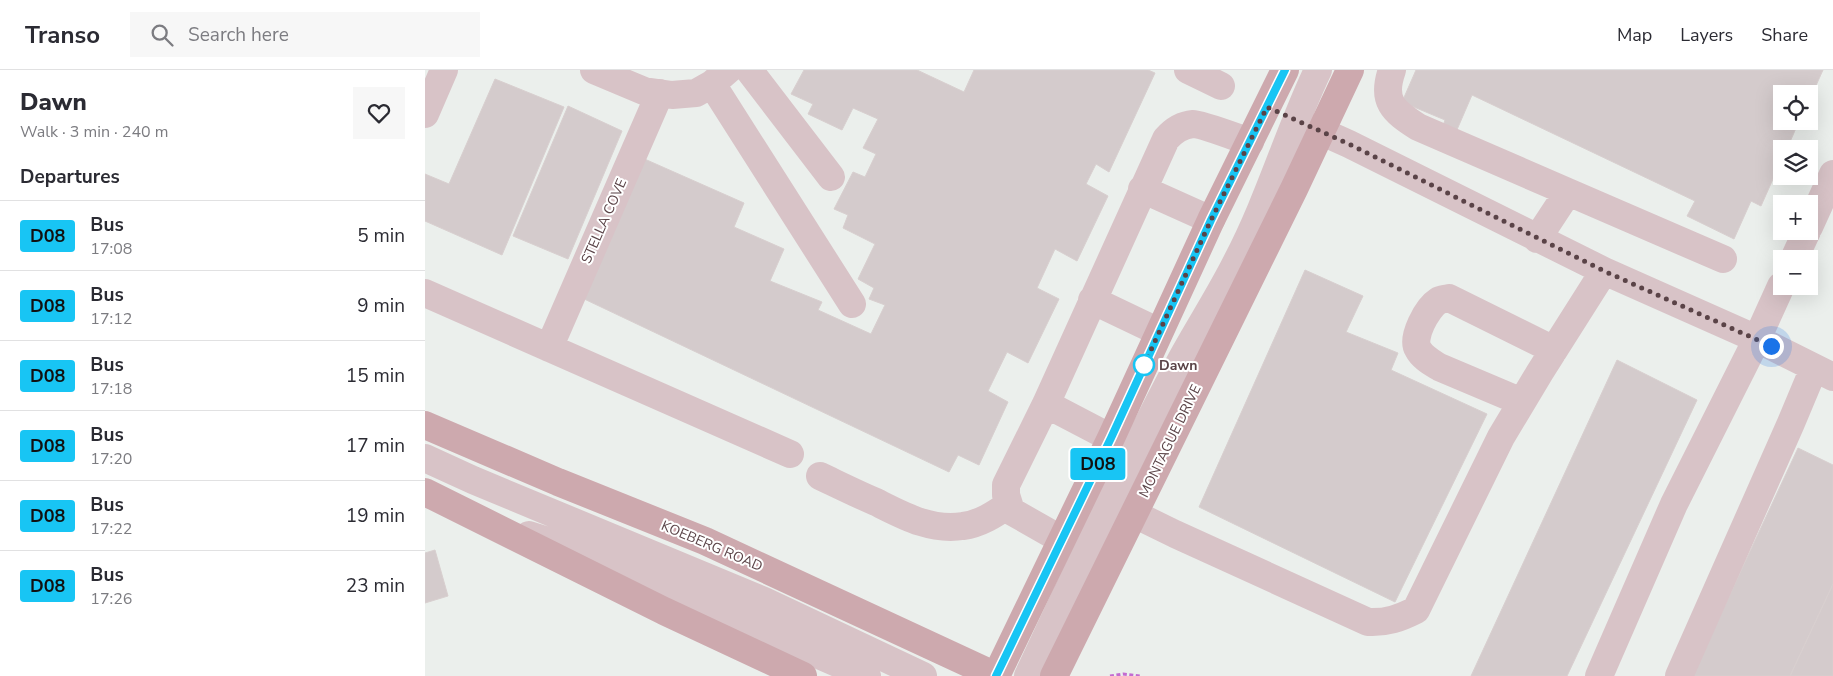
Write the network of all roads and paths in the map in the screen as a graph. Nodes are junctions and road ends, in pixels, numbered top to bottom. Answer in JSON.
{"nodes":[{"id":1,"x":444,"y":70,"type":"edge"},
{"id":2,"x":594,"y":70,"type":"edge"},
{"id":3,"x":749,"y":70,"type":"edge"},
{"id":4,"x":1188,"y":70,"type":"edge"},
{"id":5,"x":1285,"y":70,"type":"edge"},
{"id":6,"x":1318,"y":70,"type":"edge"},
{"id":7,"x":1350,"y":70,"type":"edge"},
{"id":8,"x":1392,"y":70,"type":"edge"},
{"id":9,"x":720,"y":77,"type":"edge"},
{"id":10,"x":1221,"y":86,"type":"dead end"},
{"id":11,"x":660,"y":93,"type":"junction"},
{"id":12,"x":1267,"y":107,"type":"junction"},
{"id":13,"x":425,"y":114,"type":"edge"},
{"id":14,"x":1295,"y":120,"type":"junction"},
{"id":15,"x":1321,"y":132,"type":"junction"},
{"id":16,"x":1250,"y":142,"type":"junction"},
{"id":17,"x":1833,"y":174,"type":"edge"},
{"id":18,"x":831,"y":177,"type":"dead end"},
{"id":19,"x":1142,"y":190,"type":"junction"},
{"id":20,"x":1568,"y":192,"type":"junction"},
{"id":21,"x":1818,"y":207,"type":"edge"},
{"id":22,"x":1211,"y":220,"type":"junction"},
{"id":23,"x":1537,"y":238,"type":"junction"},
{"id":24,"x":1723,"y":259,"type":"dead end"},
{"id":25,"x":1604,"y":271,"type":"junction"},
{"id":26,"x":425,"y":293,"type":"edge"},
{"id":27,"x":1777,"y":295,"type":"edge"},
{"id":28,"x":1092,"y":300,"type":"junction"},
{"id":29,"x":851,"y":304,"type":"dead end"},
{"id":30,"x":1159,"y":332,"type":"junction"},
{"id":31,"x":1757,"y":339,"type":"junction"},
{"id":32,"x":549,"y":348,"type":"junction"},
{"id":33,"x":1554,"y":350,"type":"junction"},
{"id":34,"x":1824,"y":372,"type":"edge"},
{"id":35,"x":1522,"y":402,"type":"junction"},
{"id":36,"x":1046,"y":404,"type":"junction"},
{"id":37,"x":425,"y":425,"type":"edge"},
{"id":38,"x":1111,"y":438,"type":"junction"},
{"id":39,"x":790,"y":454,"type":"dead end"},
{"id":40,"x":425,"y":458,"type":"edge"},
{"id":41,"x":820,"y":476,"type":"dead end"},
{"id":42,"x":425,"y":492,"type":"edge"},
{"id":43,"x":1008,"y":505,"type":"junction"},
{"id":44,"x":1134,"y":514,"type":"junction"},
{"id":45,"x":486,"y":521,"type":"junction"},
{"id":46,"x":1062,"y":540,"type":"junction"},
{"id":47,"x":803,"y":676,"type":"edge"},
{"id":48,"x":867,"y":676,"type":"edge"},
{"id":49,"x":923,"y":676,"type":"edge"},
{"id":50,"x":996,"y":676,"type":"edge"},
{"id":51,"x":1028,"y":676,"type":"edge"},
{"id":52,"x":1054,"y":676,"type":"edge"},
{"id":53,"x":1110,"y":676,"type":"edge"},
{"id":54,"x":1140,"y":676,"type":"edge"},
{"id":55,"x":1599,"y":676,"type":"edge"},
{"id":56,"x":1679,"y":676,"type":"edge"}],
"edges":[{"from":1,"to":13,"type":"street"},
{"from":2,"to":11,"type":"street"},
{"from":3,"to":18,"type":"street"},
{"from":4,"to":10,"type":"street"},
{"from":5,"to":12,"type":"main road"},
{"from":6,"to":14,"type":"street"},
{"from":7,"to":15,"type":"main road","name":"MONTAGUE DRIVE"},
{"from":8,"to":20,"type":"street"},
{"from":9,"to":11,"type":"street"},
{"from":9,"to":29,"type":"street"},
{"from":11,"to":32,"type":"street","name":"STELLA COVE"},
{"from":12,"to":14,"type":"street"},
{"from":12,"to":16,"type":"main road"},
{"from":14,"to":15,"type":"street"},
{"from":14,"to":51,"type":"street"},
{"from":15,"to":23,"type":"street"},
{"from":15,"to":44,"type":"main road","name":"MONTAGUE DRIVE"},
{"from":16,"to":19,"type":"street"},
{"from":16,"to":22,"type":"main road"},
{"from":17,"to":21,"type":"street"},
{"from":19,"to":22,"type":"street"},
{"from":19,"to":28,"type":"street"},
{"from":20,"to":23,"type":"street"},
{"from":20,"to":24,"type":"street"},
{"from":22,"to":30,"type":"main road"},
{"from":23,"to":25,"type":"street"},
{"from":25,"to":31,"type":"street"},
{"from":25,"to":33,"type":"street"},
{"from":26,"to":32,"type":"street"},
{"from":27,"to":31,"type":"street"},
{"from":28,"to":30,"type":"street"},
{"from":28,"to":36,"type":"street"},
{"from":30,"to":38,"type":"main road"},
{"from":31,"to":34,"type":"street"},
{"from":31,"to":55,"type":"street"},
{"from":32,"to":39,"type":"street"},
{"from":33,"to":35,"type":"street"},
{"from":33,"to":35,"type":"street"},
{"from":34,"to":56,"type":"street"},
{"from":35,"to":44,"type":"street"},
{"from":36,"to":38,"type":"street"},
{"from":36,"to":43,"type":"street"},
{"from":37,"to":50,"type":"main road","name":"KOEBERG ROAD"},
{"from":38,"to":46,"type":"main road"},
{"from":40,"to":49,"type":"street"},
{"from":41,"to":43,"type":"street"},
{"from":42,"to":45,"type":"main road"},
{"from":43,"to":46,"type":"street"},
{"from":44,"to":52,"type":"main road","name":"MONTAGUE DRIVE"},
{"from":45,"to":47,"type":"main road"},
{"from":45,"to":48,"type":"street"},
{"from":46,"to":50,"type":"main road"},
{"from":53,"to":54,"type":"path"}]}
